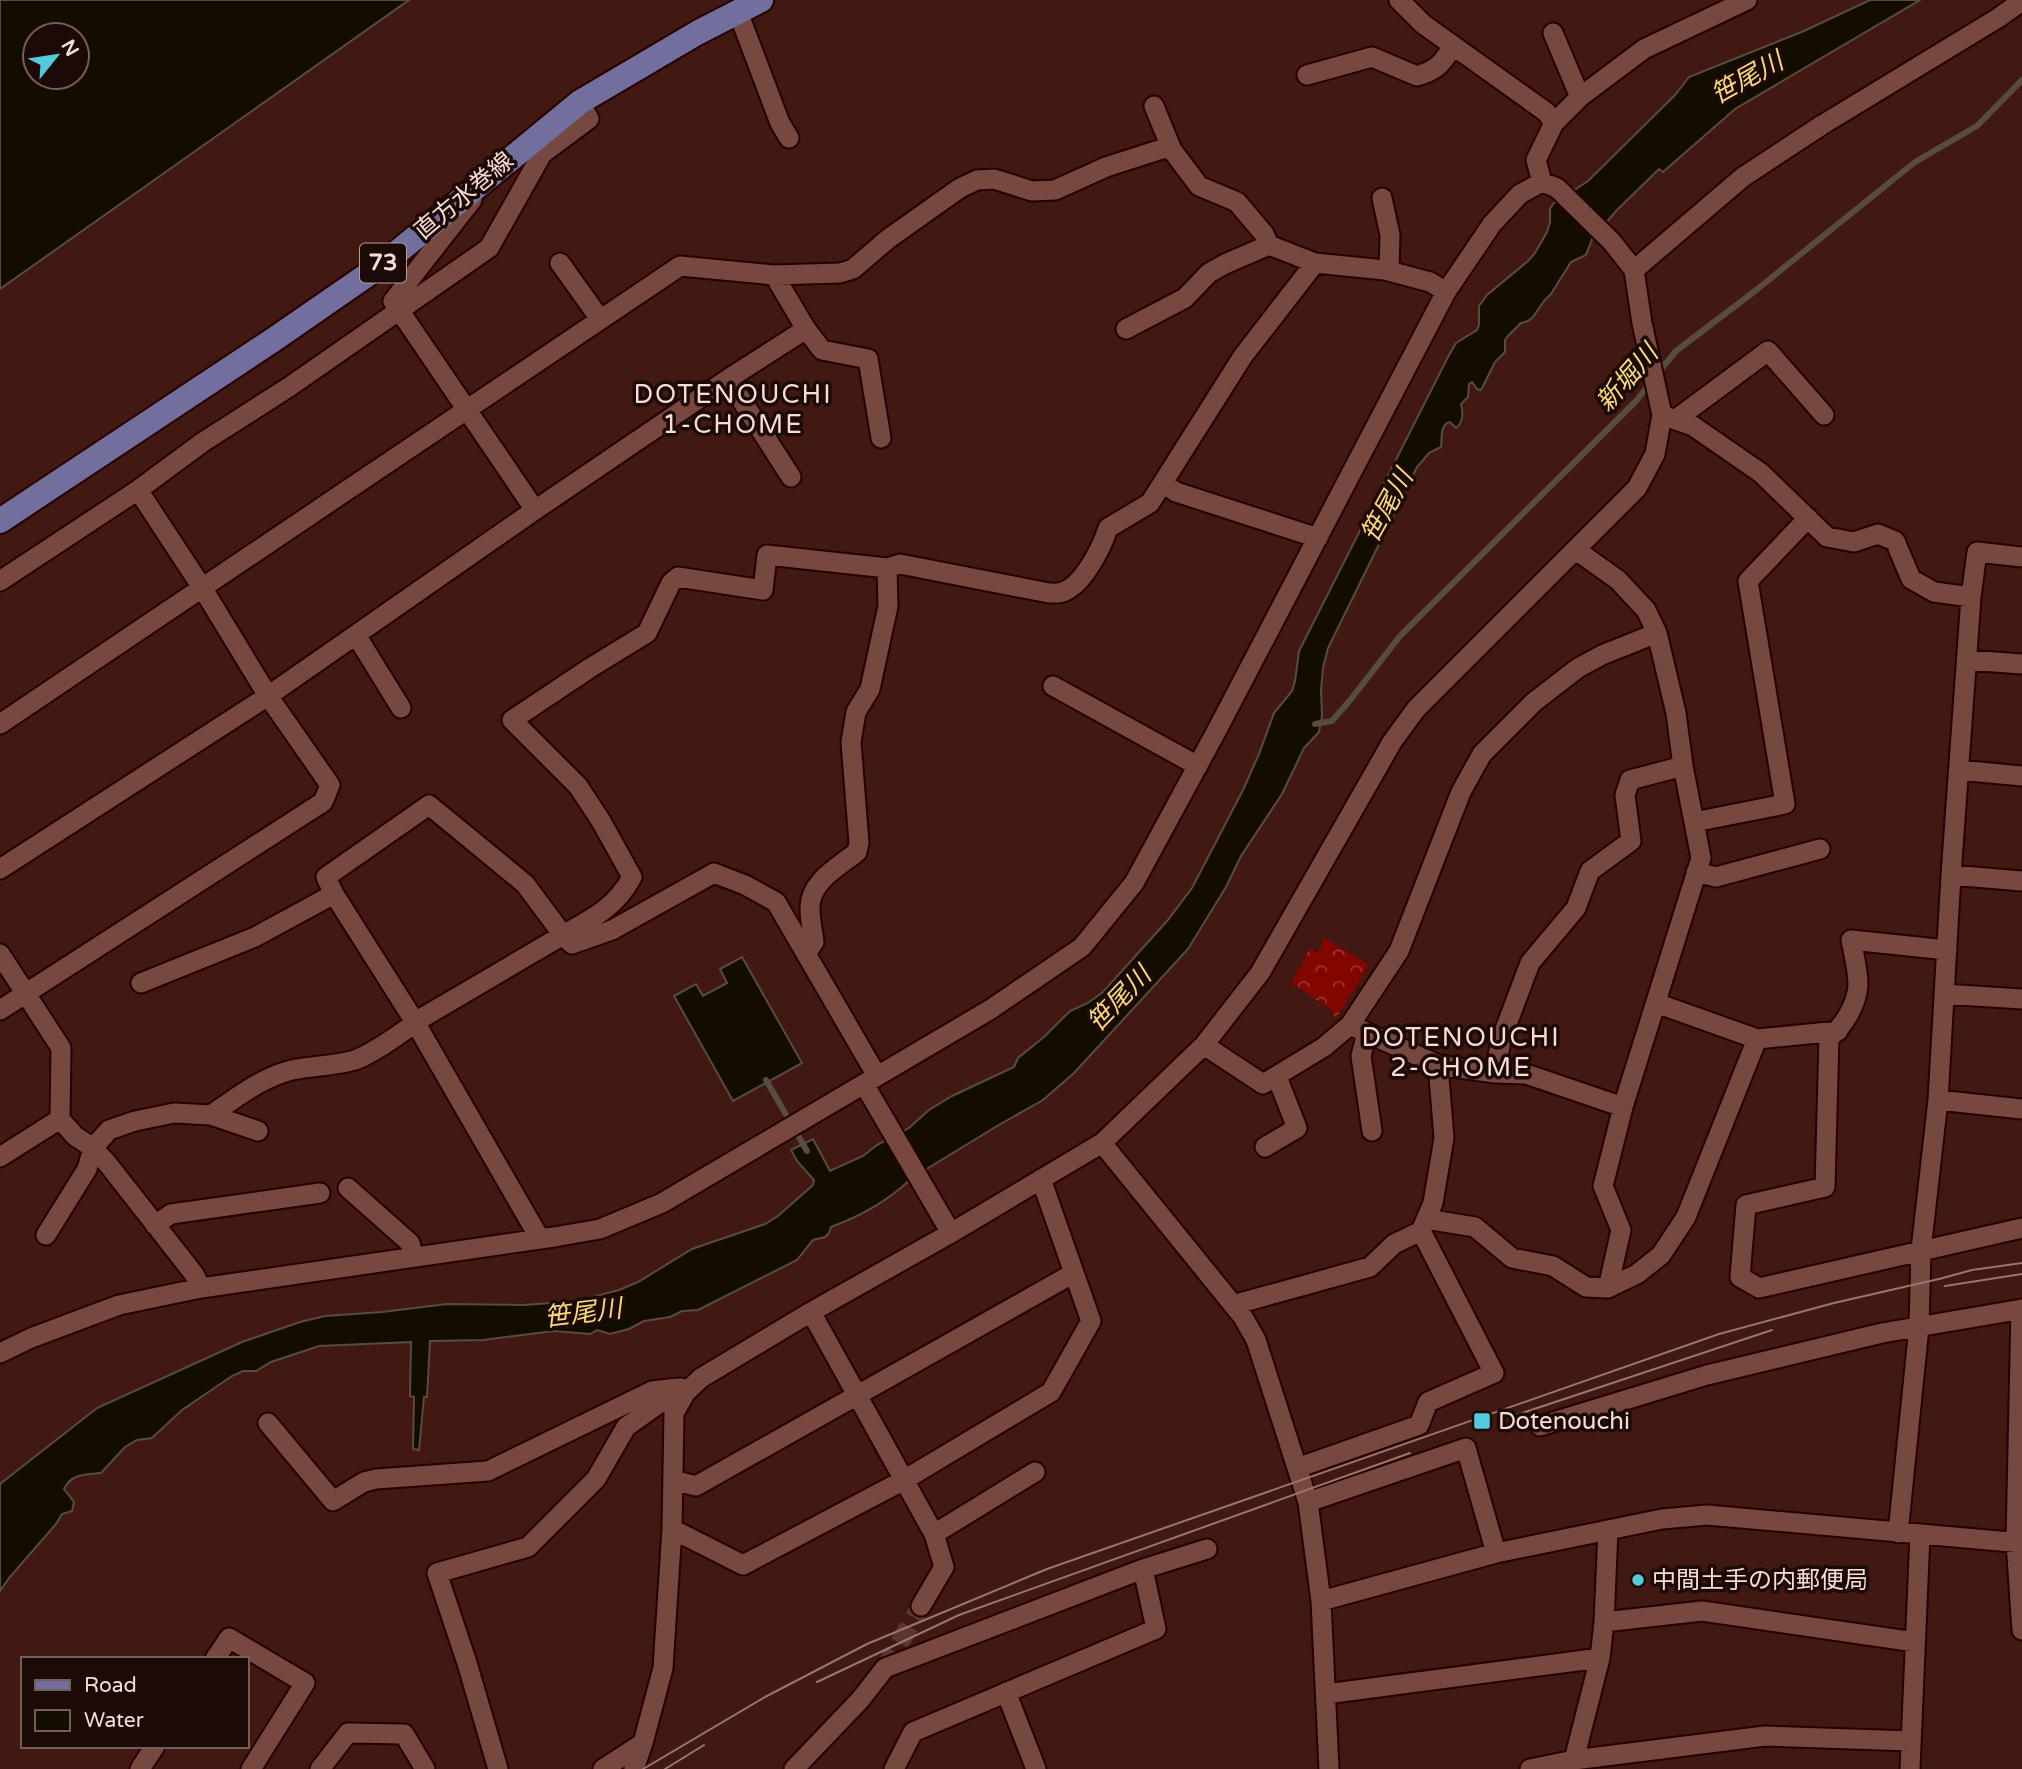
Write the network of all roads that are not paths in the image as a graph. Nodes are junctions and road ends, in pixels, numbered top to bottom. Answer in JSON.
{"nodes":[{"id":1,"x":761,"y":0,"type":"edge"},
{"id":2,"x":1399,"y":0,"type":"edge"},
{"id":3,"x":1747,"y":0,"type":"edge"},
{"id":4,"x":2022,"y":1,"type":"edge"},
{"id":5,"x":737,"y":12,"type":"junction"},
{"id":6,"x":1553,"y":33,"type":"dead end"},
{"id":7,"x":1453,"y":46,"type":"junction"},
{"id":8,"x":1307,"y":75,"type":"dead end"},
{"id":9,"x":1580,"y":97,"type":"junction"},
{"id":10,"x":580,"y":102,"type":"junction"},
{"id":11,"x":1154,"y":106,"type":"dead end"},
{"id":12,"x":1554,"y":123,"type":"junction"},
{"id":13,"x":789,"y":138,"type":"dead end"},
{"id":14,"x":1172,"y":150,"type":"junction"},
{"id":15,"x":496,"y":169,"type":"junction"},
{"id":16,"x":1549,"y":185,"type":"junction"},
{"id":17,"x":1382,"y":198,"type":"dead end"},
{"id":18,"x":1269,"y":245,"type":"junction"},
{"id":19,"x":560,"y":263,"type":"dead end"},
{"id":20,"x":1315,"y":263,"type":"junction"},
{"id":21,"x":1634,"y":270,"type":"junction"},
{"id":22,"x":1389,"y":271,"type":"junction"},
{"id":23,"x":774,"y":275,"type":"junction"},
{"id":24,"x":1446,"y":292,"type":"junction"},
{"id":25,"x":400,"y":310,"type":"junction"},
{"id":26,"x":600,"y":319,"type":"junction"},
{"id":27,"x":806,"y":329,"type":"junction"},
{"id":28,"x":1126,"y":329,"type":"dead end"},
{"id":29,"x":728,"y":380,"type":"junction"},
{"id":30,"x":467,"y":411,"type":"junction"},
{"id":31,"x":1824,"y":415,"type":"dead end"},
{"id":32,"x":1669,"y":418,"type":"junction"},
{"id":33,"x":881,"y":438,"type":"dead end"},
{"id":34,"x":791,"y":477,"type":"dead end"},
{"id":35,"x":1163,"y":482,"type":"junction"},
{"id":36,"x":138,"y":490,"type":"junction"},
{"id":37,"x":535,"y":510,"type":"junction"},
{"id":38,"x":1808,"y":518,"type":"junction"},
{"id":39,"x":0,"y":521,"type":"edge"},
{"id":40,"x":1318,"y":538,"type":"junction"},
{"id":41,"x":1576,"y":550,"type":"junction"},
{"id":42,"x":2022,"y":557,"type":"edge"},
{"id":43,"x":887,"y":568,"type":"junction"},
{"id":44,"x":0,"y":581,"type":"edge"},
{"id":45,"x":203,"y":589,"type":"junction"},
{"id":46,"x":1971,"y":597,"type":"junction"},
{"id":47,"x":1657,"y":633,"type":"junction"},
{"id":48,"x":356,"y":635,"type":"junction"},
{"id":49,"x":1968,"y":660,"type":"junction"},
{"id":50,"x":2022,"y":664,"type":"edge"},
{"id":51,"x":1053,"y":686,"type":"dead end"},
{"id":52,"x":268,"y":696,"type":"junction"},
{"id":53,"x":401,"y":708,"type":"dead end"},
{"id":54,"x":0,"y":724,"type":"edge"},
{"id":55,"x":1198,"y":766,"type":"junction"},
{"id":56,"x":1684,"y":766,"type":"junction"},
{"id":57,"x":1959,"y":770,"type":"junction"},
{"id":58,"x":2022,"y":776,"type":"edge"},
{"id":59,"x":1695,"y":822,"type":"junction"},
{"id":60,"x":1820,"y":849,"type":"dead end"},
{"id":61,"x":0,"y":869,"type":"edge"},
{"id":62,"x":1696,"y":872,"type":"junction"},
{"id":63,"x":1951,"y":875,"type":"junction"},
{"id":64,"x":2022,"y":881,"type":"edge"},
{"id":65,"x":334,"y":894,"type":"junction"},
{"id":66,"x":563,"y":935,"type":"junction"},
{"id":67,"x":1947,"y":950,"type":"junction"},
{"id":68,"x":0,"y":954,"type":"edge"},
{"id":69,"x":806,"y":954,"type":"junction"},
{"id":70,"x":141,"y":983,"type":"dead end"},
{"id":71,"x":26,"y":993,"type":"junction"},
{"id":72,"x":1944,"y":994,"type":"junction"},
{"id":73,"x":2022,"y":999,"type":"edge"},
{"id":74,"x":1656,"y":1003,"type":"junction"},
{"id":75,"x":0,"y":1010,"type":"edge"},
{"id":76,"x":415,"y":1022,"type":"junction"},
{"id":77,"x":1358,"y":1029,"type":"junction"},
{"id":78,"x":1838,"y":1031,"type":"junction"},
{"id":79,"x":1757,"y":1039,"type":"junction"},
{"id":80,"x":1204,"y":1045,"type":"junction"},
{"id":81,"x":1438,"y":1065,"type":"junction"},
{"id":82,"x":1495,"y":1073,"type":"junction"},
{"id":83,"x":1277,"y":1077,"type":"junction"},
{"id":84,"x":870,"y":1080,"type":"junction"},
{"id":85,"x":1938,"y":1100,"type":"junction"},
{"id":86,"x":1623,"y":1107,"type":"junction"},
{"id":87,"x":2022,"y":1109,"type":"edge"},
{"id":88,"x":211,"y":1115,"type":"junction"},
{"id":89,"x":60,"y":1119,"type":"junction"},
{"id":90,"x":258,"y":1131,"type":"dead end"},
{"id":91,"x":1373,"y":1131,"type":"dead end"},
{"id":92,"x":1102,"y":1143,"type":"junction"},
{"id":93,"x":1265,"y":1147,"type":"dead end"},
{"id":94,"x":93,"y":1148,"type":"junction"},
{"id":95,"x":0,"y":1157,"type":"edge"},
{"id":96,"x":1041,"y":1179,"type":"junction"},
{"id":97,"x":348,"y":1188,"type":"dead end"},
{"id":98,"x":320,"y":1194,"type":"dead end"},
{"id":99,"x":155,"y":1225,"type":"junction"},
{"id":100,"x":1423,"y":1225,"type":"junction"},
{"id":101,"x":947,"y":1227,"type":"junction"},
{"id":102,"x":2022,"y":1228,"type":"edge"},
{"id":103,"x":46,"y":1236,"type":"dead end"},
{"id":104,"x":540,"y":1239,"type":"junction"},
{"id":105,"x":1921,"y":1250,"type":"junction"},
{"id":106,"x":413,"y":1257,"type":"junction"},
{"id":107,"x":1074,"y":1273,"type":"junction"},
{"id":108,"x":201,"y":1288,"type":"junction"},
{"id":109,"x":1608,"y":1288,"type":"junction"},
{"id":110,"x":1233,"y":1305,"type":"junction"},
{"id":111,"x":2022,"y":1309,"type":"edge"},
{"id":112,"x":811,"y":1312,"type":"junction"},
{"id":113,"x":1919,"y":1327,"type":"junction"},
{"id":114,"x":0,"y":1353,"type":"edge"},
{"id":115,"x":701,"y":1378,"type":"junction"},
{"id":116,"x":681,"y":1388,"type":"junction"},
{"id":117,"x":857,"y":1396,"type":"junction"},
{"id":118,"x":268,"y":1423,"type":"dead end"},
{"id":119,"x":1540,"y":1426,"type":"dead end"},
{"id":120,"x":1297,"y":1468,"type":"junction"},
{"id":121,"x":1035,"y":1472,"type":"dead end"},
{"id":122,"x":673,"y":1480,"type":"junction"},
{"id":123,"x":904,"y":1480,"type":"junction"},
{"id":124,"x":1308,"y":1502,"type":"junction"},
{"id":125,"x":672,"y":1529,"type":"junction"},
{"id":126,"x":1608,"y":1530,"type":"junction"},
{"id":127,"x":1898,"y":1533,"type":"junction"},
{"id":128,"x":934,"y":1534,"type":"junction"},
{"id":129,"x":1920,"y":1534,"type":"junction"},
{"id":130,"x":2019,"y":1542,"type":"edge"},
{"id":131,"x":1207,"y":1549,"type":"dead end"},
{"id":132,"x":1496,"y":1553,"type":"junction"},
{"id":133,"x":1143,"y":1569,"type":"junction"},
{"id":134,"x":1321,"y":1601,"type":"junction"},
{"id":135,"x":921,"y":1606,"type":"tunnel mouth"},
{"id":136,"x":1604,"y":1622,"type":"junction"},
{"id":137,"x":2022,"y":1630,"type":"edge"},
{"id":138,"x":1915,"y":1642,"type":"junction"},
{"id":139,"x":216,"y":1657,"type":"edge"},
{"id":140,"x":1600,"y":1658,"type":"junction"},
{"id":141,"x":1006,"y":1692,"type":"junction"},
{"id":142,"x":1326,"y":1694,"type":"junction"},
{"id":143,"x":1912,"y":1741,"type":"junction"},
{"id":144,"x":643,"y":1743,"type":"junction"},
{"id":145,"x":154,"y":1748,"type":"edge"},
{"id":146,"x":1574,"y":1760,"type":"junction"},
{"id":147,"x":140,"y":1769,"type":"edge"},
{"id":148,"x":251,"y":1769,"type":"edge"},
{"id":149,"x":320,"y":1769,"type":"edge"},
{"id":150,"x":425,"y":1769,"type":"edge"},
{"id":151,"x":498,"y":1769,"type":"edge"},
{"id":152,"x":603,"y":1769,"type":"edge"},
{"id":153,"x":634,"y":1769,"type":"edge"},
{"id":154,"x":794,"y":1769,"type":"edge"},
{"id":155,"x":894,"y":1769,"type":"edge"},
{"id":156,"x":1036,"y":1769,"type":"edge"},
{"id":157,"x":1329,"y":1769,"type":"edge"},
{"id":158,"x":1530,"y":1769,"type":"edge"},
{"id":159,"x":1910,"y":1769,"type":"edge"}],
"edges":[{"from":1,"to":5,"type":"main road","name":"直方水巻線","number":"73"},
{"from":2,"to":7,"type":"street"},
{"from":3,"to":9,"type":"street"},
{"from":4,"to":21,"type":"street"},
{"from":5,"to":10,"type":"main road","name":"直方水巻線","number":"73"},
{"from":5,"to":13,"type":"street"},
{"from":6,"to":9,"type":"street"},
{"from":7,"to":8,"type":"street"},
{"from":7,"to":12,"type":"street"},
{"from":9,"to":12,"type":"street"},
{"from":10,"to":15,"type":"main road","name":"直方水巻線","number":"73"},
{"from":10,"to":25,"type":"street"},
{"from":11,"to":14,"type":"street"},
{"from":12,"to":16,"type":"street"},
{"from":14,"to":18,"type":"street"},
{"from":14,"to":23,"type":"street"},
{"from":15,"to":25,"type":"street"},
{"from":15,"to":39,"type":"main road","name":"直方水巻線","number":"73"},
{"from":16,"to":21,"type":"street"},
{"from":16,"to":24,"type":"street"},
{"from":17,"to":22,"type":"street"},
{"from":18,"to":20,"type":"street"},
{"from":18,"to":28,"type":"street"},
{"from":19,"to":26,"type":"street"},
{"from":20,"to":22,"type":"street"},
{"from":20,"to":35,"type":"street"},
{"from":21,"to":32,"type":"street"},
{"from":22,"to":24,"type":"street"},
{"from":23,"to":26,"type":"street"},
{"from":23,"to":27,"type":"street"},
{"from":24,"to":40,"type":"street"},
{"from":25,"to":30,"type":"street"},
{"from":25,"to":36,"type":"street"},
{"from":26,"to":30,"type":"street"},
{"from":27,"to":29,"type":"street"},
{"from":27,"to":33,"type":"street"},
{"from":29,"to":34,"type":"street"},
{"from":29,"to":37,"type":"street"},
{"from":30,"to":37,"type":"street"},
{"from":30,"to":45,"type":"street"},
{"from":31,"to":32,"type":"street"},
{"from":32,"to":38,"type":"street"},
{"from":32,"to":41,"type":"street"},
{"from":35,"to":40,"type":"street"},
{"from":35,"to":43,"type":"street"},
{"from":36,"to":44,"type":"street"},
{"from":36,"to":45,"type":"street"},
{"from":37,"to":48,"type":"street"},
{"from":38,"to":46,"type":"street"},
{"from":38,"to":59,"type":"street"},
{"from":40,"to":55,"type":"street"},
{"from":41,"to":47,"type":"street"},
{"from":41,"to":80,"type":"street"},
{"from":42,"to":46,"type":"street"},
{"from":43,"to":66,"type":"street"},
{"from":43,"to":69,"type":"street"},
{"from":45,"to":52,"type":"street"},
{"from":45,"to":54,"type":"street"},
{"from":46,"to":49,"type":"street"},
{"from":47,"to":56,"type":"street"},
{"from":47,"to":77,"type":"street"},
{"from":48,"to":52,"type":"street"},
{"from":48,"to":53,"type":"street"},
{"from":49,"to":50,"type":"street"},
{"from":49,"to":57,"type":"street"},
{"from":51,"to":55,"type":"street"},
{"from":52,"to":61,"type":"street"},
{"from":52,"to":71,"type":"street"},
{"from":55,"to":84,"type":"street"},
{"from":56,"to":59,"type":"street"},
{"from":56,"to":82,"type":"street"},
{"from":57,"to":58,"type":"street"},
{"from":57,"to":63,"type":"street"},
{"from":59,"to":62,"type":"street"},
{"from":60,"to":62,"type":"street"},
{"from":62,"to":74,"type":"street"},
{"from":63,"to":64,"type":"street"},
{"from":63,"to":67,"type":"street"},
{"from":65,"to":66,"type":"street"},
{"from":65,"to":70,"type":"street"},
{"from":65,"to":76,"type":"street"},
{"from":66,"to":69,"type":"street"},
{"from":66,"to":76,"type":"street"},
{"from":67,"to":72,"type":"street"},
{"from":67,"to":78,"type":"street"},
{"from":68,"to":71,"type":"street"},
{"from":69,"to":84,"type":"street"},
{"from":71,"to":75,"type":"street"},
{"from":71,"to":89,"type":"street"},
{"from":72,"to":73,"type":"street"},
{"from":72,"to":85,"type":"street"},
{"from":74,"to":79,"type":"street"},
{"from":74,"to":86,"type":"street"},
{"from":76,"to":88,"type":"street"},
{"from":76,"to":104,"type":"street"},
{"from":77,"to":81,"type":"street"},
{"from":77,"to":83,"type":"street"},
{"from":77,"to":91,"type":"street"},
{"from":78,"to":79,"type":"street"},
{"from":78,"to":105,"type":"street"},
{"from":79,"to":109,"type":"street"},
{"from":80,"to":83,"type":"street"},
{"from":80,"to":92,"type":"street"},
{"from":81,"to":82,"type":"street"},
{"from":81,"to":100,"type":"street"},
{"from":82,"to":86,"type":"street"},
{"from":83,"to":93,"type":"street"},
{"from":84,"to":101,"type":"street"},
{"from":84,"to":104,"type":"street"},
{"from":85,"to":87,"type":"street"},
{"from":85,"to":105,"type":"street"},
{"from":86,"to":109,"type":"street"},
{"from":88,"to":90,"type":"street"},
{"from":88,"to":94,"type":"street"},
{"from":89,"to":94,"type":"street"},
{"from":89,"to":95,"type":"street"},
{"from":92,"to":96,"type":"street"},
{"from":92,"to":110,"type":"street"},
{"from":94,"to":99,"type":"street"},
{"from":94,"to":103,"type":"street"},
{"from":96,"to":101,"type":"street"},
{"from":96,"to":107,"type":"street"},
{"from":97,"to":106,"type":"street"},
{"from":98,"to":99,"type":"street"},
{"from":99,"to":108,"type":"street"},
{"from":100,"to":109,"type":"street"},
{"from":100,"to":110,"type":"street"},
{"from":100,"to":120,"type":"street"},
{"from":101,"to":112,"type":"street"},
{"from":102,"to":105,"type":"street"},
{"from":104,"to":106,"type":"street"},
{"from":105,"to":113,"type":"street"},
{"from":106,"to":108,"type":"street"},
{"from":107,"to":117,"type":"street"},
{"from":107,"to":123,"type":"street"},
{"from":108,"to":114,"type":"street"},
{"from":110,"to":120,"type":"street"},
{"from":111,"to":113,"type":"street"},
{"from":111,"to":130,"type":"street"},
{"from":112,"to":115,"type":"street"},
{"from":112,"to":117,"type":"street"},
{"from":113,"to":119,"type":"street"},
{"from":113,"to":127,"type":"street"},
{"from":115,"to":116,"type":"street"},
{"from":115,"to":122,"type":"street"},
{"from":116,"to":118,"type":"street"},
{"from":116,"to":151,"type":"street"},
{"from":117,"to":122,"type":"street"},
{"from":117,"to":123,"type":"street"},
{"from":120,"to":124,"type":"street"},
{"from":121,"to":128,"type":"street"},
{"from":122,"to":125,"type":"street"},
{"from":123,"to":125,"type":"street"},
{"from":123,"to":128,"type":"street"},
{"from":124,"to":132,"type":"street"},
{"from":124,"to":134,"type":"street"},
{"from":125,"to":144,"type":"street"},
{"from":126,"to":127,"type":"street"},
{"from":126,"to":132,"type":"street"},
{"from":126,"to":136,"type":"street"},
{"from":127,"to":129,"type":"street"},
{"from":128,"to":135,"type":"street"},
{"from":129,"to":130,"type":"street"},
{"from":129,"to":138,"type":"street"},
{"from":130,"to":137,"type":"street"},
{"from":131,"to":133,"type":"street"},
{"from":132,"to":134,"type":"street"},
{"from":133,"to":141,"type":"street"},
{"from":133,"to":154,"type":"street"},
{"from":134,"to":142,"type":"street"},
{"from":136,"to":138,"type":"street"},
{"from":136,"to":140,"type":"street"},
{"from":138,"to":143,"type":"street"},
{"from":139,"to":148,"type":"street"},
{"from":140,"to":142,"type":"street"},
{"from":140,"to":146,"type":"street"},
{"from":141,"to":155,"type":"street"},
{"from":141,"to":156,"type":"street"},
{"from":142,"to":157,"type":"street"},
{"from":143,"to":146,"type":"street"},
{"from":143,"to":159,"type":"street"},
{"from":144,"to":152,"type":"street"},
{"from":144,"to":153,"type":"street"},
{"from":145,"to":147,"type":"street"},
{"from":146,"to":158,"type":"street"},
{"from":149,"to":150,"type":"street"}]}
